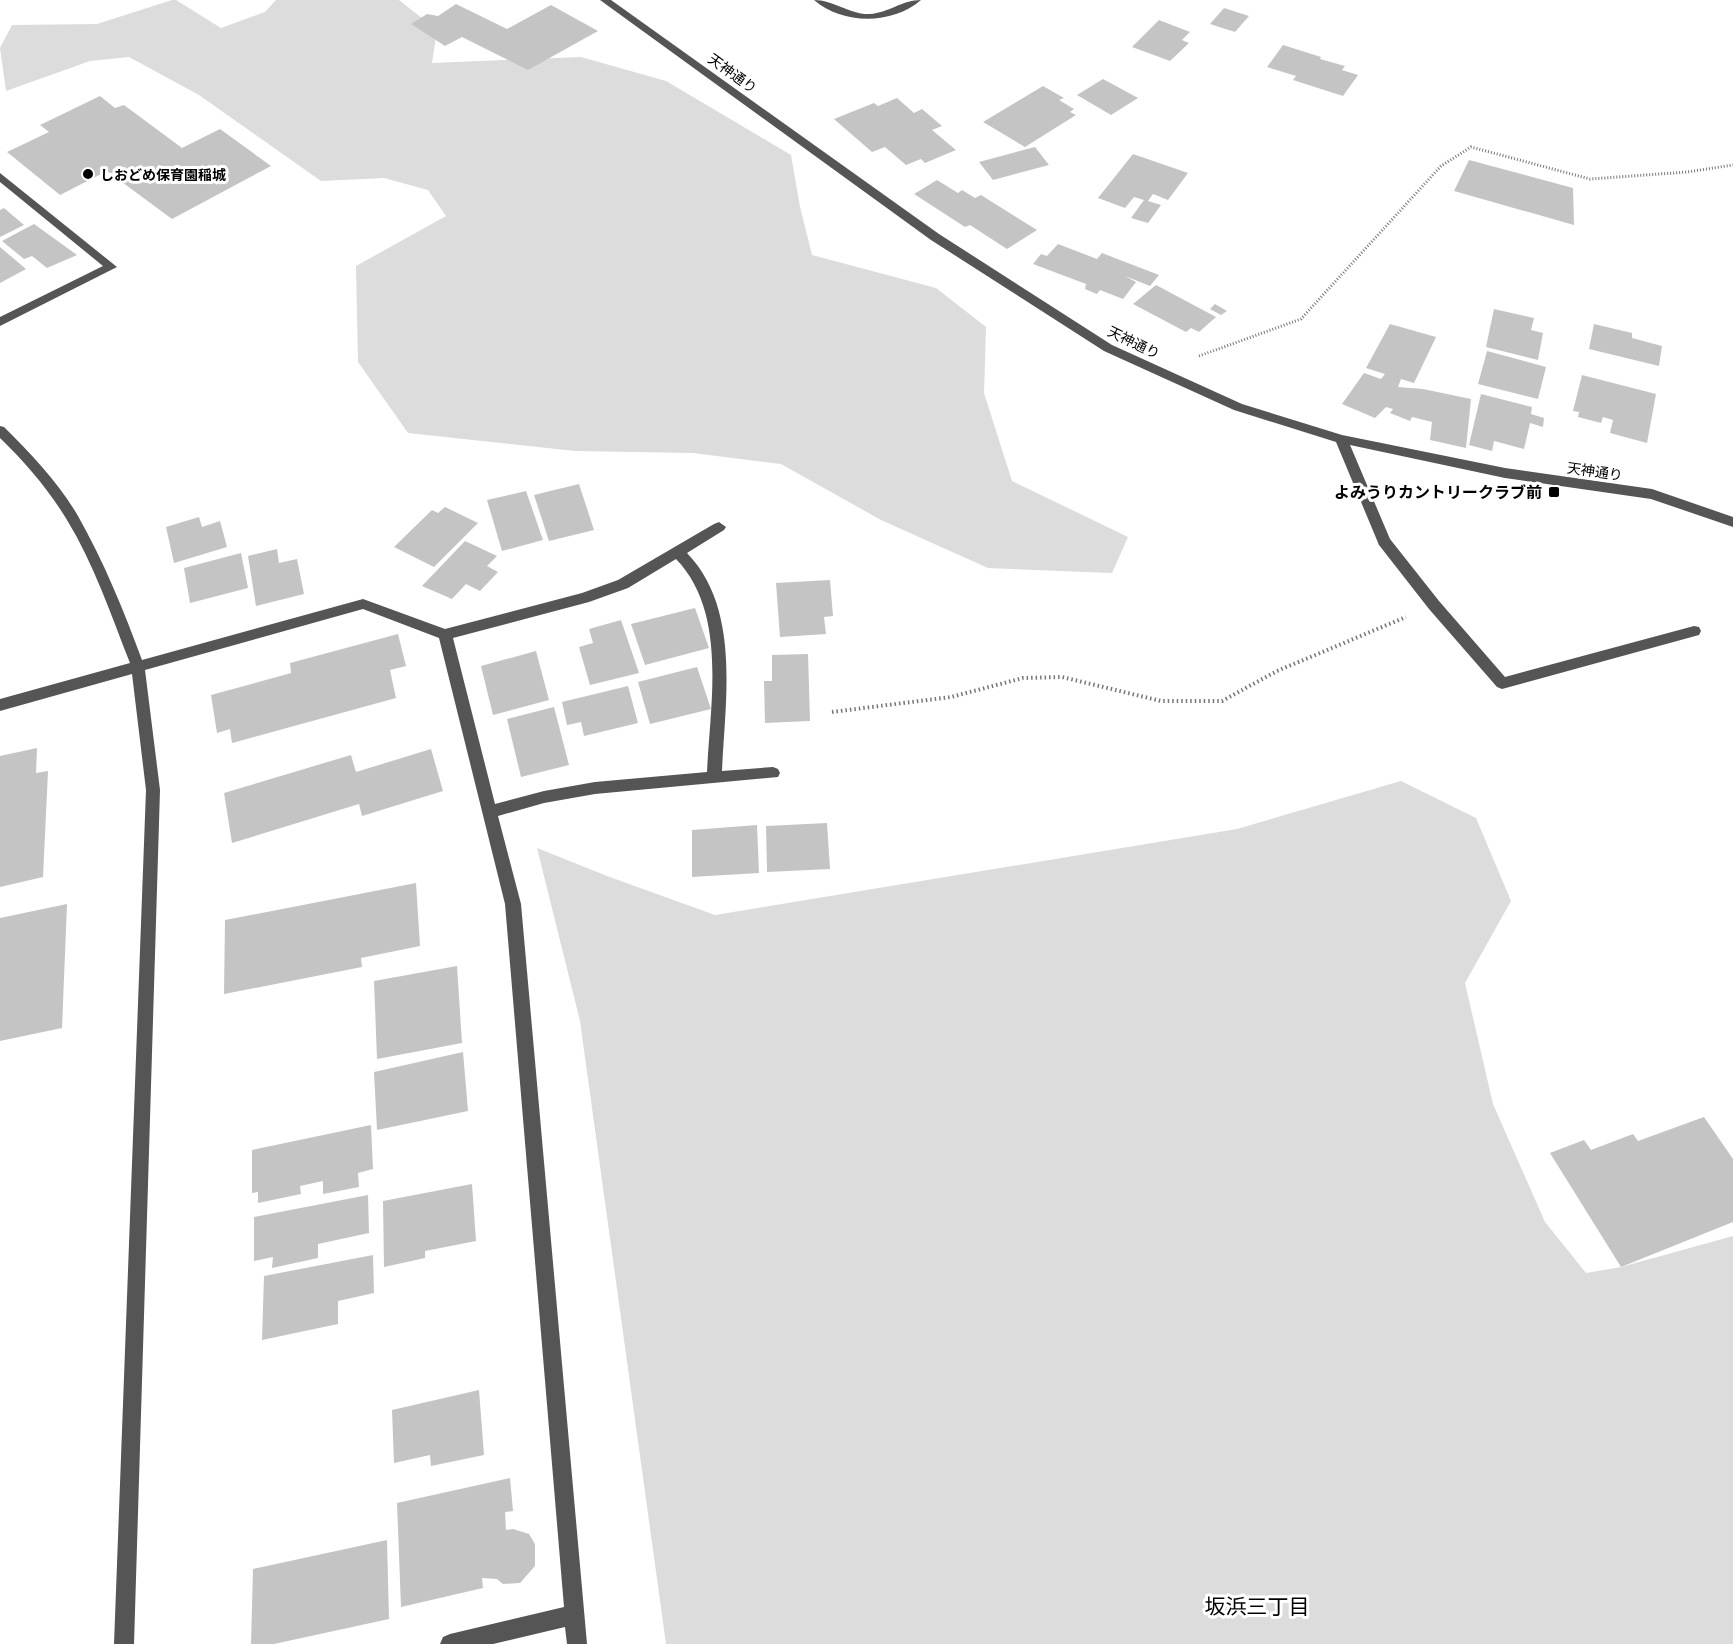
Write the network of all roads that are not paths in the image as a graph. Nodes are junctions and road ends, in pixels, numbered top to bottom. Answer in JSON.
{"nodes":[{"id":1,"x":605,"y":0,"type":"edge"},
{"id":2,"x":819,"y":0,"type":"edge"},
{"id":3,"x":916,"y":0,"type":"edge"},
{"id":4,"x":0,"y":176,"type":"edge"},
{"id":5,"x":0,"y":322,"type":"edge"},
{"id":6,"x":0,"y":430,"type":"edge"},
{"id":7,"x":1341,"y":439,"type":"junction"},
{"id":8,"x":1733,"y":522,"type":"edge"},
{"id":9,"x":719,"y":528,"type":"dead end"},
{"id":10,"x":678,"y":552,"type":"junction"},
{"id":11,"x":1694,"y":632,"type":"dead end"},
{"id":12,"x":445,"y":635,"type":"junction"},
{"id":13,"x":138,"y":667,"type":"junction"},
{"id":14,"x":0,"y":705,"type":"edge"},
{"id":15,"x":773,"y":773,"type":"dead end"},
{"id":16,"x":714,"y":778,"type":"junction"},
{"id":17,"x":491,"y":812,"type":"junction"},
{"id":18,"x":574,"y":1615,"type":"junction"},
{"id":19,"x":124,"y":1644,"type":"edge"},
{"id":20,"x":450,"y":1644,"type":"edge"},
{"id":21,"x":577,"y":1644,"type":"edge"}],
"edges":[{"from":1,"to":7,"type":"street","name":"天神通り"},
{"from":2,"to":3,"type":"street"},
{"from":4,"to":5,"type":"street"},
{"from":6,"to":13,"type":"street"},
{"from":7,"to":8,"type":"street","name":"天神通り"},
{"from":7,"to":11,"type":"street"},
{"from":9,"to":10,"type":"street"},
{"from":10,"to":12,"type":"street"},
{"from":10,"to":16,"type":"street"},
{"from":12,"to":13,"type":"street"},
{"from":12,"to":17,"type":"street"},
{"from":13,"to":14,"type":"street"},
{"from":13,"to":19,"type":"street"},
{"from":15,"to":16,"type":"street"},
{"from":16,"to":17,"type":"street"},
{"from":17,"to":18,"type":"street"},
{"from":18,"to":20,"type":"street"},
{"from":18,"to":21,"type":"street"}]}
